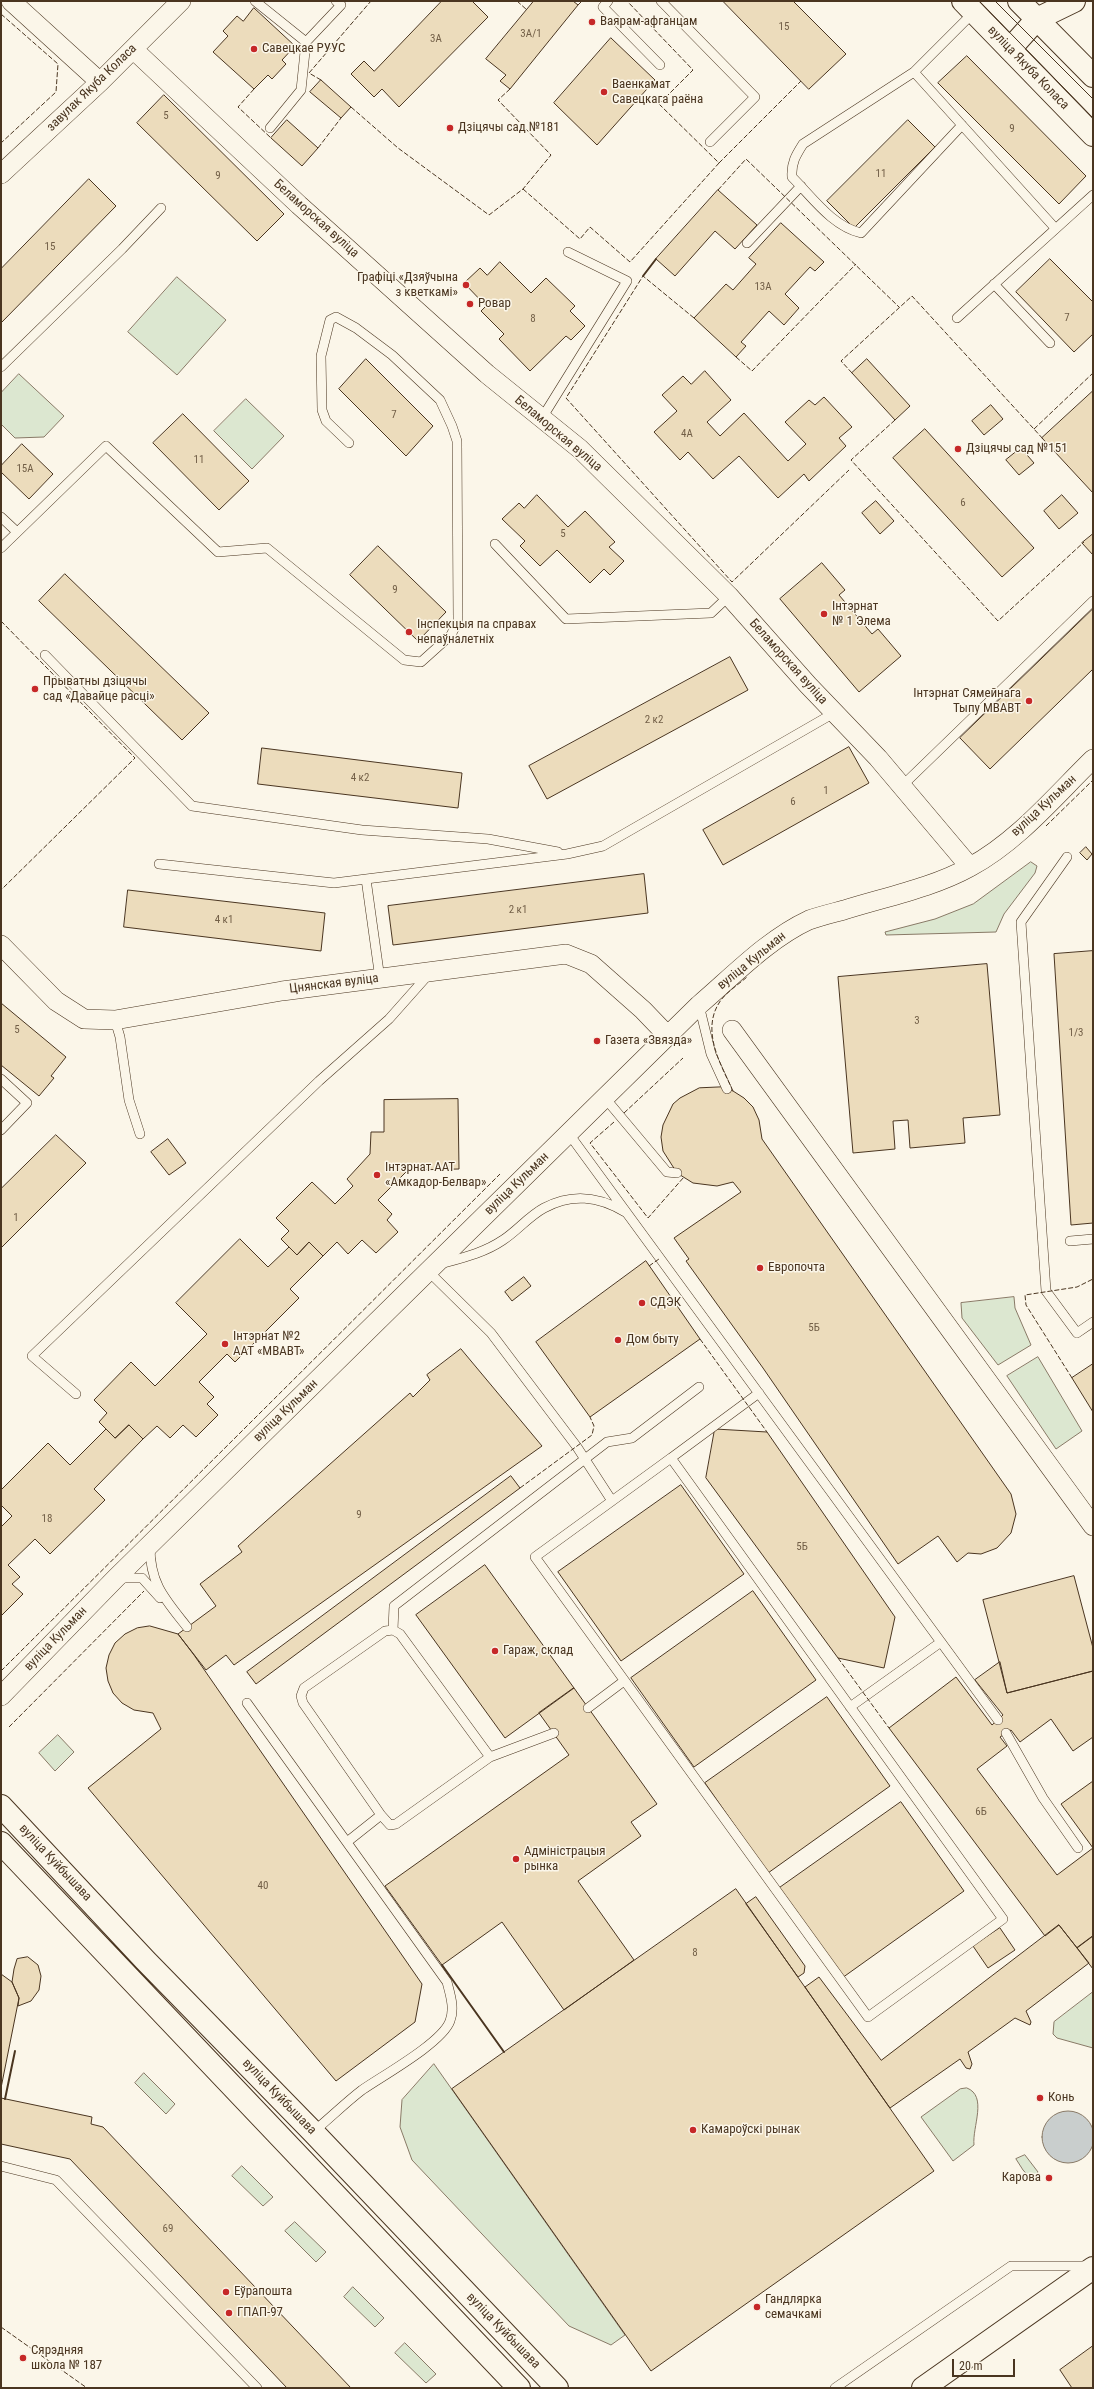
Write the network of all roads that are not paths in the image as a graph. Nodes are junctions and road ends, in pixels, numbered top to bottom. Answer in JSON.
{"nodes":[{"id":1,"x":11,"y":1,"type":"edge"},
{"id":2,"x":181,"y":1,"type":"edge"},
{"id":3,"x":255,"y":1,"type":"edge"},
{"id":4,"x":336,"y":1,"type":"edge"},
{"id":5,"x":608,"y":1,"type":"edge"},
{"id":6,"x":661,"y":1,"type":"edge"},
{"id":7,"x":1019,"y":1,"type":"edge"},
{"id":8,"x":1074,"y":1,"type":"edge"},
{"id":9,"x":968,"y":7,"type":"edge"},
{"id":10,"x":1036,"y":19,"type":"junction"},
{"id":11,"x":306,"y":42,"type":"junction"},
{"id":12,"x":133,"y":49,"type":"junction"},
{"id":13,"x":1010,"y":49,"type":"junction"},
{"id":14,"x":660,"y":65,"type":"dead end"},
{"id":15,"x":914,"y":72,"type":"junction"},
{"id":16,"x":1093,"y":76,"type":"edge"},
{"id":17,"x":100,"y":82,"type":"junction"},
{"id":18,"x":962,"y":125,"type":"junction"},
{"id":19,"x":270,"y":128,"type":"dead end"},
{"id":20,"x":1093,"y":135,"type":"edge"},
{"id":21,"x":710,"y":142,"type":"dead end"},
{"id":22,"x":1,"y":174,"type":"edge"},
{"id":23,"x":801,"y":186,"type":"junction"},
{"id":24,"x":1093,"y":195,"type":"edge"},
{"id":25,"x":161,"y":208,"type":"dead end"},
{"id":26,"x":1055,"y":228,"type":"junction"},
{"id":27,"x":747,"y":243,"type":"dead end"},
{"id":28,"x":568,"y":252,"type":"dead end"},
{"id":29,"x":994,"y":284,"type":"junction"},
{"id":30,"x":957,"y":318,"type":"dead end"},
{"id":31,"x":1050,"y":343,"type":"dead end"},
{"id":32,"x":1,"y":367,"type":"edge"},
{"id":33,"x":542,"y":418,"type":"junction"},
{"id":34,"x":349,"y":443,"type":"dead end"},
{"id":35,"x":1,"y":516,"type":"edge"},
{"id":36,"x":17,"y":532,"type":"junction"},
{"id":37,"x":496,"y":544,"type":"dead end"},
{"id":38,"x":1,"y":548,"type":"edge"},
{"id":39,"x":729,"y":596,"type":"junction"},
{"id":40,"x":1093,"y":601,"type":"edge"},
{"id":41,"x":45,"y":655,"type":"dead end"},
{"id":42,"x":834,"y":713,"type":"junction"},
{"id":43,"x":1093,"y":759,"type":"edge"},
{"id":44,"x":902,"y":786,"type":"junction"},
{"id":45,"x":567,"y":854,"type":"junction"},
{"id":46,"x":1067,"y":857,"type":"dead end"},
{"id":47,"x":159,"y":864,"type":"dead end"},
{"id":48,"x":970,"y":867,"type":"junction"},
{"id":49,"x":366,"y":879,"type":"junction"},
{"id":50,"x":1,"y":945,"type":"edge"},
{"id":51,"x":430,"y":972,"type":"junction"},
{"id":52,"x":380,"y":979,"type":"junction"},
{"id":53,"x":699,"y":1005,"type":"junction"},
{"id":54,"x":115,"y":1020,"type":"junction"},
{"id":55,"x":732,"y":1030,"type":"dead end"},
{"id":56,"x":668,"y":1035,"type":"junction"},
{"id":57,"x":1,"y":1079,"type":"edge"},
{"id":58,"x":727,"y":1089,"type":"dead end"},
{"id":59,"x":605,"y":1098,"type":"junction"},
{"id":60,"x":1,"y":1130,"type":"edge"},
{"id":61,"x":140,"y":1134,"type":"dead end"},
{"id":62,"x":569,"y":1134,"type":"junction"},
{"id":63,"x":677,"y":1173,"type":"dead end"},
{"id":64,"x":628,"y":1214,"type":"junction"},
{"id":65,"x":1093,"y":1239,"type":"edge"},
{"id":66,"x":1070,"y":1241,"type":"dead end"},
{"id":67,"x":432,"y":1269,"type":"junction"},
{"id":68,"x":1093,"y":1322,"type":"edge"},
{"id":69,"x":699,"y":1387,"type":"dead end"},
{"id":70,"x":759,"y":1393,"type":"junction"},
{"id":71,"x":76,"y":1394,"type":"dead end"},
{"id":72,"x":671,"y":1458,"type":"junction"},
{"id":73,"x":585,"y":1460,"type":"junction"},
{"id":74,"x":612,"y":1501,"type":"junction"},
{"id":75,"x":1093,"y":1526,"type":"edge"},
{"id":76,"x":150,"y":1544,"type":"junction"},
{"id":77,"x":116,"y":1578,"type":"junction"},
{"id":78,"x":393,"y":1630,"type":"junction"},
{"id":79,"x":941,"y":1642,"type":"junction"},
{"id":80,"x":624,"y":1681,"type":"junction"},
{"id":81,"x":1,"y":1696,"type":"edge"},
{"id":82,"x":247,"y":1703,"type":"dead end"},
{"id":83,"x":850,"y":1707,"type":"junction"},
{"id":84,"x":588,"y":1708,"type":"dead end"},
{"id":85,"x":998,"y":1720,"type":"dead end"},
{"id":86,"x":554,"y":1733,"type":"dead end"},
{"id":87,"x":1006,"y":1733,"type":"dead end"},
{"id":88,"x":490,"y":1757,"type":"junction"},
{"id":89,"x":1,"y":1806,"type":"edge"},
{"id":90,"x":381,"y":1815,"type":"junction"},
{"id":91,"x":347,"y":1842,"type":"junction"},
{"id":92,"x":1,"y":1843,"type":"edge"},
{"id":93,"x":1078,"y":1848,"type":"dead end"},
{"id":94,"x":313,"y":2132,"type":"junction"},
{"id":95,"x":1,"y":2166,"type":"edge"},
{"id":96,"x":1093,"y":2267,"type":"edge"},
{"id":97,"x":257,"y":2388,"type":"edge"},
{"id":98,"x":519,"y":2388,"type":"edge"},
{"id":99,"x":557,"y":2388,"type":"edge"},
{"id":100,"x":835,"y":2388,"type":"edge"},
{"id":101,"x":923,"y":2388,"type":"edge"}],
"edges":[{"from":1,"to":17,"type":"street"},
{"from":2,"to":12,"type":"street","name":"завулак Якуба Коласа"},
{"from":3,"to":11,"type":"lane"},
{"from":4,"to":11,"type":"lane"},
{"from":5,"to":14,"type":"lane"},
{"from":6,"to":21,"type":"lane"},
{"from":7,"to":10,"type":"main road"},
{"from":8,"to":10,"type":"main road"},
{"from":9,"to":13,"type":"main road","name":"вуліца Якуба Коласа"},
{"from":9,"to":15,"type":"lane"},
{"from":10,"to":13,"type":"main road"},
{"from":10,"to":16,"type":"main road"},
{"from":11,"to":19,"type":"lane"},
{"from":12,"to":17,"type":"street","name":"завулак Якуба Коласа"},
{"from":12,"to":33,"type":"street","name":"Беламорская вуліца"},
{"from":13,"to":20,"type":"main road","name":"вуліца Якуба Коласа"},
{"from":15,"to":18,"type":"lane"},
{"from":15,"to":23,"type":"lane"},
{"from":17,"to":22,"type":"street","name":"завулак Якуба Коласа"},
{"from":18,"to":23,"type":"lane"},
{"from":18,"to":26,"type":"lane"},
{"from":23,"to":27,"type":"lane"},
{"from":24,"to":26,"type":"lane"},
{"from":25,"to":32,"type":"lane"},
{"from":26,"to":29,"type":"lane"},
{"from":28,"to":33,"type":"lane"},
{"from":29,"to":30,"type":"lane"},
{"from":29,"to":31,"type":"lane"},
{"from":33,"to":39,"type":"street","name":"Беламорская вуліца"},
{"from":34,"to":36,"type":"lane"},
{"from":35,"to":36,"type":"lane"},
{"from":36,"to":38,"type":"lane"},
{"from":37,"to":39,"type":"lane"},
{"from":39,"to":42,"type":"street","name":"Беламорская вуліца"},
{"from":40,"to":44,"type":"lane"},
{"from":41,"to":45,"type":"lane"},
{"from":42,"to":44,"type":"street","name":"Беламорская вуліца"},
{"from":42,"to":45,"type":"lane"},
{"from":43,"to":48,"type":"street","name":"вуліца Кульман"},
{"from":44,"to":48,"type":"street","name":"Беламорская вуліца"},
{"from":45,"to":49,"type":"lane"},
{"from":46,"to":68,"type":"lane"},
{"from":47,"to":49,"type":"lane"},
{"from":48,"to":53,"type":"street","name":"вуліца Кульман"},
{"from":49,"to":52,"type":"lane"},
{"from":50,"to":54,"type":"street","name":"Цнянская вуліца"},
{"from":51,"to":52,"type":"street","name":"Цнянская вуліца"},
{"from":51,"to":56,"type":"street","name":"Цнянская вуліца"},
{"from":51,"to":71,"type":"lane"},
{"from":52,"to":54,"type":"street","name":"Цнянская вуліца"},
{"from":53,"to":56,"type":"street","name":"вуліца Кульман"},
{"from":53,"to":58,"type":"lane"},
{"from":54,"to":61,"type":"lane"},
{"from":55,"to":75,"type":"street"},
{"from":56,"to":59,"type":"street","name":"вуліца Кульман"},
{"from":57,"to":60,"type":"lane"},
{"from":59,"to":62,"type":"street","name":"вуліца Кульман"},
{"from":59,"to":63,"type":"lane"},
{"from":62,"to":64,"type":"lane"},
{"from":62,"to":67,"type":"street","name":"вуліца Кульман"},
{"from":64,"to":67,"type":"lane"},
{"from":64,"to":70,"type":"lane"},
{"from":65,"to":66,"type":"lane"},
{"from":67,"to":73,"type":"lane"},
{"from":67,"to":76,"type":"street","name":"вуліца Кульман"},
{"from":69,"to":73,"type":"lane"},
{"from":70,"to":72,"type":"lane"},
{"from":70,"to":79,"type":"lane"},
{"from":72,"to":74,"type":"lane"},
{"from":72,"to":83,"type":"lane"},
{"from":73,"to":74,"type":"lane"},
{"from":73,"to":78,"type":"lane"},
{"from":74,"to":80,"type":"lane"},
{"from":76,"to":77,"type":"street","name":"вуліца Кульман"},
{"from":76,"to":77,"type":"lane"},
{"from":77,"to":81,"type":"street","name":"вуліца Кульман"},
{"from":78,"to":88,"type":"lane"},
{"from":78,"to":90,"type":"lane"},
{"from":79,"to":83,"type":"lane"},
{"from":79,"to":85,"type":"lane"},
{"from":80,"to":83,"type":"lane"},
{"from":80,"to":84,"type":"lane"},
{"from":82,"to":91,"type":"lane"},
{"from":86,"to":88,"type":"lane"},
{"from":87,"to":93,"type":"lane"},
{"from":88,"to":90,"type":"lane"},
{"from":89,"to":94,"type":"main road","name":"вуліца Куйбышава"},
{"from":90,"to":91,"type":"lane"},
{"from":91,"to":94,"type":"lane"},
{"from":92,"to":98,"type":"main road","name":"вуліца Куйбышава"},
{"from":94,"to":99,"type":"main road","name":"вуліца Куйбышава"},
{"from":95,"to":97,"type":"lane"},
{"from":96,"to":100,"type":"lane"},
{"from":96,"to":101,"type":"main road"}]}
